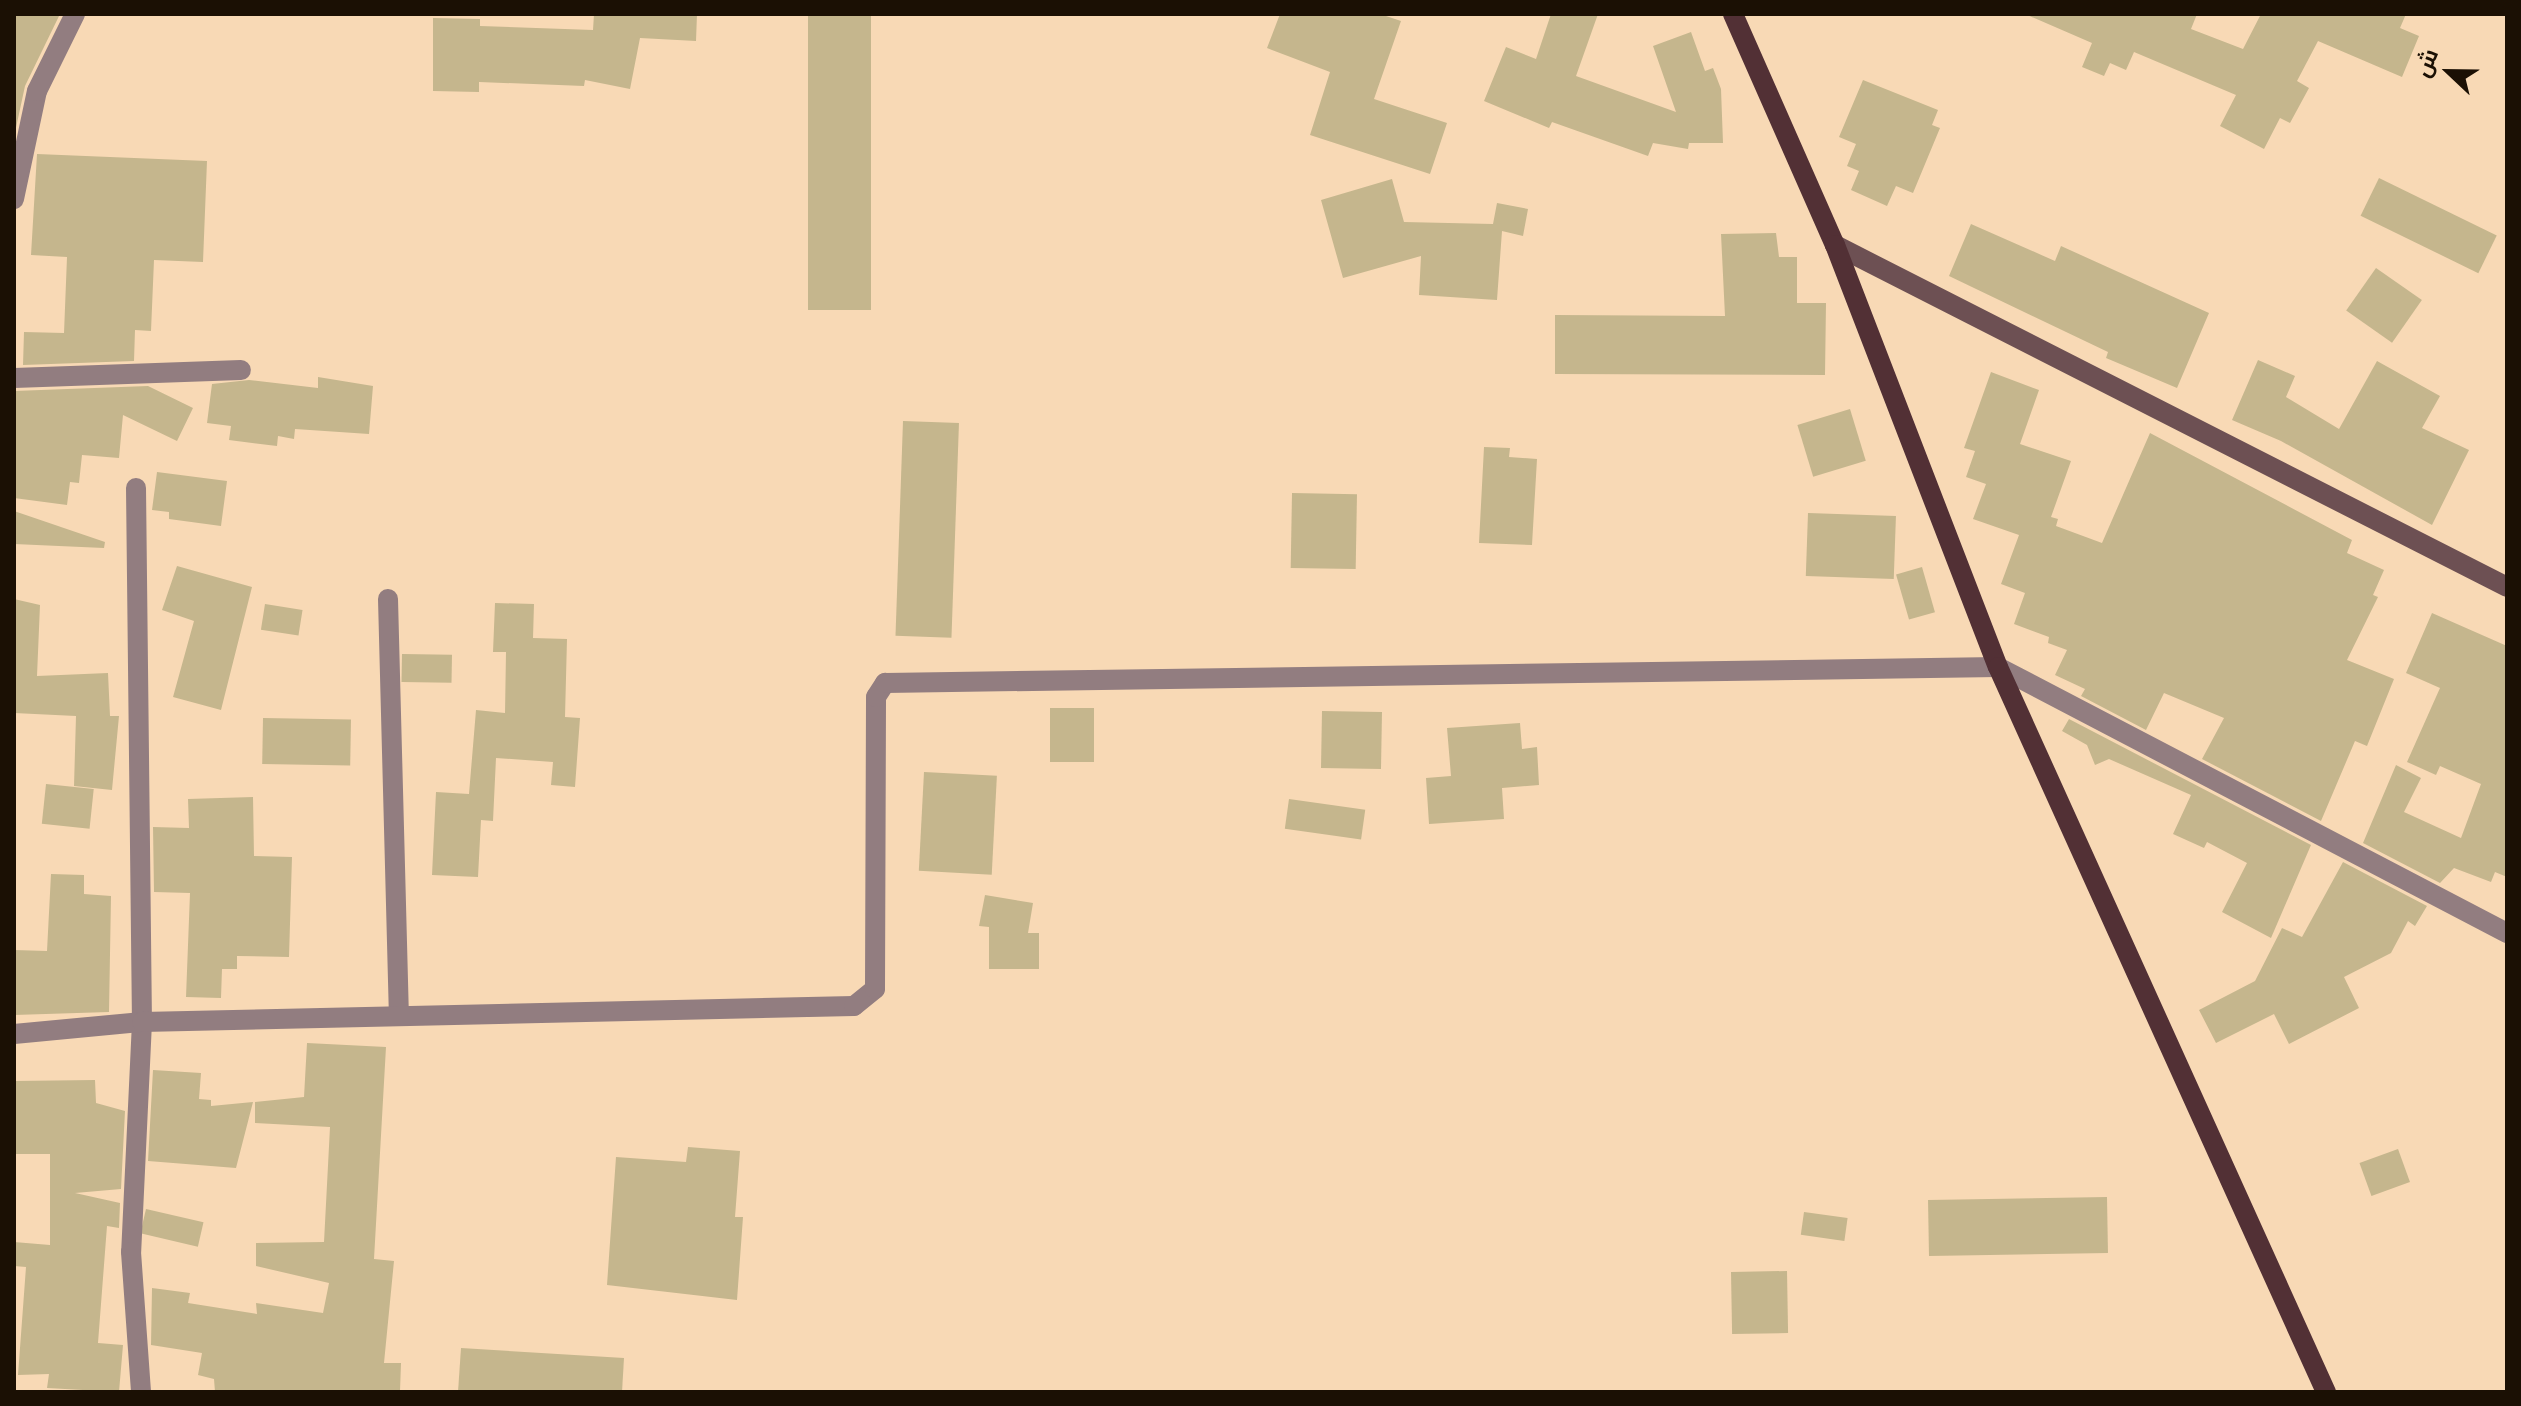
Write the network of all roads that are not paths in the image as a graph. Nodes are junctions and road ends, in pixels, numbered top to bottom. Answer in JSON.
{"nodes":[{"id":1,"x":75,"y":14,"type":"edge"},
{"id":2,"x":1733,"y":14,"type":"edge"},
{"id":3,"x":14,"y":199,"type":"edge"},
{"id":4,"x":1835,"y":245,"type":"junction"},
{"id":5,"x":241,"y":370,"type":"dead end"},
{"id":6,"x":14,"y":378,"type":"edge"},
{"id":7,"x":136,"y":488,"type":"dead end"},
{"id":8,"x":2507,"y":587,"type":"edge"},
{"id":9,"x":388,"y":599,"type":"dead end"},
{"id":10,"x":1998,"y":667,"type":"junction"},
{"id":11,"x":2507,"y":933,"type":"edge"},
{"id":12,"x":399,"y":1016,"type":"junction"},
{"id":13,"x":142,"y":1022,"type":"junction"},
{"id":14,"x":14,"y":1034,"type":"edge"},
{"id":15,"x":141,"y":1392,"type":"edge"},
{"id":16,"x":2326,"y":1392,"type":"edge"}],
"edges":[{"from":1,"to":3,"type":"street"},
{"from":2,"to":4,"type":"main road"},
{"from":4,"to":8,"type":"street"},
{"from":4,"to":10,"type":"main road"},
{"from":5,"to":6,"type":"street"},
{"from":7,"to":13,"type":"street"},
{"from":9,"to":12,"type":"street"},
{"from":10,"to":11,"type":"street"},
{"from":10,"to":12,"type":"street"},
{"from":10,"to":16,"type":"main road"},
{"from":12,"to":13,"type":"street"},
{"from":13,"to":14,"type":"street"},
{"from":13,"to":15,"type":"street"}]}
